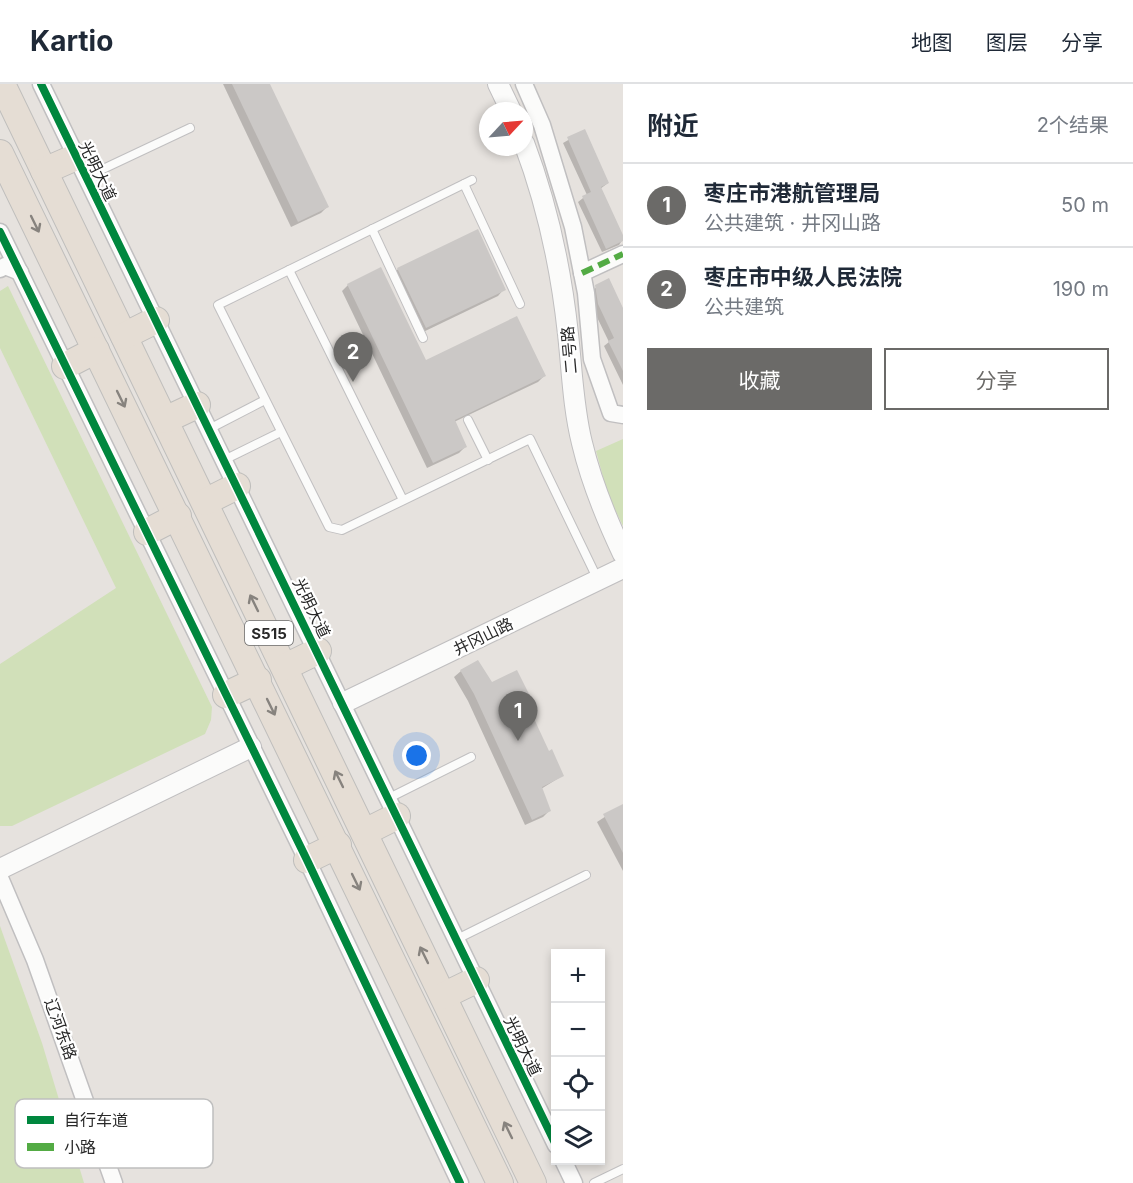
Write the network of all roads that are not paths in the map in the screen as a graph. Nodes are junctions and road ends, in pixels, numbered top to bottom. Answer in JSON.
{"nodes":[{"id":1,"x":2,"y":84,"type":"edge"},
{"id":2,"x":40,"y":84,"type":"edge"},
{"id":3,"x":498,"y":84,"type":"edge"},
{"id":4,"x":524,"y":84,"type":"edge"},
{"id":5,"x":507,"y":102,"type":"edge"},
{"id":6,"x":190,"y":128,"type":"dead end"},
{"id":7,"x":0,"y":153,"type":"edge"},
{"id":8,"x":528,"y":156,"type":"edge"},
{"id":9,"x":81,"y":167,"type":"junction"},
{"id":10,"x":44,"y":171,"type":"junction"},
{"id":11,"x":8,"y":189,"type":"edge"},
{"id":12,"x":372,"y":229,"type":"junction"},
{"id":13,"x":0,"y":232,"type":"edge"},
{"id":14,"x":622,"y":257,"type":"edge"},
{"id":15,"x":0,"y":269,"type":"edge"},
{"id":16,"x":289,"y":270,"type":"junction"},
{"id":17,"x":20,"y":272,"type":"junction"},
{"id":18,"x":582,"y":273,"type":"junction"},
{"id":19,"x":520,"y":304,"type":"dead end"},
{"id":20,"x":156,"y":320,"type":"junction"},
{"id":21,"x":124,"y":336,"type":"junction"},
{"id":22,"x":423,"y":338,"type":"dead end"},
{"id":23,"x":96,"y":350,"type":"junction"},
{"id":24,"x":65,"y":366,"type":"junction"},
{"id":25,"x":265,"y":400,"type":"junction"},
{"id":26,"x":197,"y":405,"type":"junction"},
{"id":27,"x":623,"y":415,"type":"edge"},
{"id":28,"x":165,"y":420,"type":"junction"},
{"id":29,"x":468,"y":420,"type":"dead end"},
{"id":30,"x":209,"y":429,"type":"junction"},
{"id":31,"x":281,"y":432,"type":"junction"},
{"id":32,"x":224,"y":460,"type":"junction"},
{"id":33,"x":488,"y":460,"type":"junction"},
{"id":34,"x":237,"y":486,"type":"junction"},
{"id":35,"x":403,"y":501,"type":"junction"},
{"id":36,"x":205,"y":502,"type":"junction"},
{"id":37,"x":178,"y":516,"type":"junction"},
{"id":38,"x":147,"y":532,"type":"junction"},
{"id":39,"x":623,"y":554,"type":"edge"},
{"id":40,"x":623,"y":568,"type":"edge"},
{"id":41,"x":598,"y":580,"type":"junction"},
{"id":42,"x":318,"y":651,"type":"junction"},
{"id":43,"x":285,"y":667,"type":"junction"},
{"id":44,"x":258,"y":680,"type":"junction"},
{"id":45,"x":226,"y":695,"type":"junction"},
{"id":46,"x":343,"y":703,"type":"junction"},
{"id":47,"x":251,"y":747,"type":"junction"},
{"id":48,"x":471,"y":757,"type":"dead end"},
{"id":49,"x":393,"y":807,"type":"junction"},
{"id":50,"x":365,"y":832,"type":"junction"},
{"id":51,"x":338,"y":845,"type":"junction"},
{"id":52,"x":306,"y":860,"type":"junction"},
{"id":53,"x":0,"y":868,"type":"edge"},
{"id":54,"x":586,"y":875,"type":"dead end"},
{"id":55,"x":0,"y":878,"type":"edge"},
{"id":56,"x":457,"y":939,"type":"junction"},
{"id":57,"x":476,"y":980,"type":"junction"},
{"id":58,"x":443,"y":996,"type":"junction"},
{"id":59,"x":84,"y":1099,"type":"edge"},
{"id":60,"x":551,"y":1137,"type":"edge"},
{"id":61,"x":565,"y":1165,"type":"edge"},
{"id":62,"x":109,"y":1168,"type":"edge"},
{"id":63,"x":623,"y":1169,"type":"edge"},
{"id":64,"x":114,"y":1183,"type":"edge"},
{"id":65,"x":460,"y":1183,"type":"edge"},
{"id":66,"x":500,"y":1183,"type":"edge"},
{"id":67,"x":533,"y":1183,"type":"edge"},
{"id":68,"x":574,"y":1183,"type":"edge"},
{"id":69,"x":594,"y":1183,"type":"edge"}],
"edges":[{"from":1,"to":10,"type":"main road","number":"S515"},
{"from":2,"to":9,"type":"street","name":"光明大道","number":"S515"},
{"from":3,"to":5,"type":"street"},
{"from":4,"to":18,"type":"street"},
{"from":6,"to":9,"type":"lane"},
{"from":7,"to":11,"type":"main road","number":"S515"},
{"from":8,"to":39,"type":"street","name":"二号路"},
{"from":9,"to":10,"type":"main road"},
{"from":9,"to":20,"type":"street","name":"光明大道","number":"S515"},
{"from":10,"to":21,"type":"main road","number":"S515"},
{"from":11,"to":23,"type":"main road","number":"S515","one_way":true},
{"from":12,"to":16,"type":"lane"},
{"from":12,"to":19,"type":"lane"},
{"from":12,"to":22,"type":"lane"},
{"from":13,"to":17,"type":"street"},
{"from":14,"to":18,"type":"street"},
{"from":15,"to":17,"type":"street"},
{"from":16,"to":25,"type":"lane"},
{"from":16,"to":35,"type":"lane"},
{"from":17,"to":24,"type":"street"},
{"from":18,"to":27,"type":"street"},
{"from":20,"to":21,"type":"main road"},
{"from":20,"to":26,"type":"street","name":"光明大道","number":"S515"},
{"from":21,"to":28,"type":"main road","number":"S515"},
{"from":23,"to":24,"type":"main road"},
{"from":23,"to":37,"type":"main road","number":"S515","one_way":true},
{"from":24,"to":38,"type":"street"},
{"from":25,"to":30,"type":"lane"},
{"from":25,"to":31,"type":"lane"},
{"from":26,"to":28,"type":"main road"},
{"from":26,"to":30,"type":"street","name":"光明大道","number":"S515"},
{"from":28,"to":36,"type":"main road","number":"S515"},
{"from":29,"to":33,"type":"lane"},
{"from":30,"to":32,"type":"street","name":"光明大道","number":"S515"},
{"from":31,"to":32,"type":"lane"},
{"from":31,"to":35,"type":"lane"},
{"from":32,"to":34,"type":"street","name":"光明大道","number":"S515"},
{"from":33,"to":35,"type":"lane"},
{"from":33,"to":41,"type":"lane"},
{"from":34,"to":36,"type":"main road"},
{"from":34,"to":42,"type":"street","name":"光明大道","number":"S515"},
{"from":43,"to":36,"type":"main road","number":"S515","one_way":true},
{"from":37,"to":38,"type":"main road"},
{"from":37,"to":44,"type":"main road","number":"S515"},
{"from":38,"to":45,"type":"street"},
{"from":40,"to":41,"type":"street","name":"井冈山路"},
{"from":41,"to":46,"type":"street","name":"井冈山路"},
{"from":42,"to":43,"type":"main road"},
{"from":42,"to":46,"type":"street","name":"光明大道","number":"S515"},
{"from":50,"to":43,"type":"main road","number":"S515","one_way":true},
{"from":44,"to":45,"type":"main road"},
{"from":44,"to":51,"type":"main road","number":"S515","one_way":true},
{"from":45,"to":47,"type":"street"},
{"from":46,"to":49,"type":"street","name":"光明大道","number":"S515"},
{"from":47,"to":52,"type":"street"},
{"from":47,"to":53,"type":"street"},
{"from":48,"to":49,"type":"lane"},
{"from":49,"to":50,"type":"main road"},
{"from":49,"to":56,"type":"street","name":"光明大道","number":"S515"},
{"from":58,"to":50,"type":"main road","number":"S515","one_way":true},
{"from":51,"to":52,"type":"main road"},
{"from":51,"to":66,"type":"main road","number":"S515","one_way":true},
{"from":52,"to":65,"type":"street"},
{"from":54,"to":56,"type":"lane"},
{"from":55,"to":59,"type":"street","name":"辽河东路"},
{"from":56,"to":57,"type":"street","name":"光明大道","number":"S515"},
{"from":57,"to":58,"type":"main road"},
{"from":57,"to":60,"type":"street","name":"光明大道","number":"S515"},
{"from":67,"to":58,"type":"main road","number":"S515","one_way":true},
{"from":61,"to":68,"type":"street"},
{"from":62,"to":64,"type":"street","name":"辽河东路"},
{"from":63,"to":69,"type":"lane"}]}
